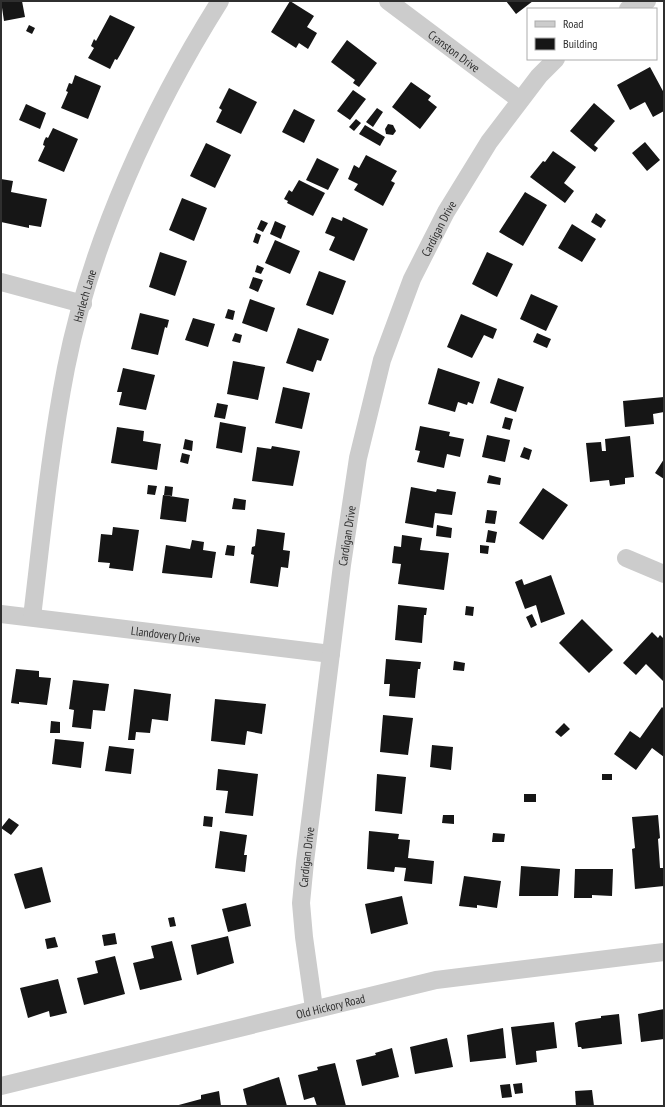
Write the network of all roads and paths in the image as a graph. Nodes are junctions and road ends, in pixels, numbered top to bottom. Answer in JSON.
{"nodes":[{"id":1,"x":220,"y":1,"type":"edge"},
{"id":2,"x":388,"y":1,"type":"edge"},
{"id":3,"x":647,"y":1,"type":"edge"},
{"id":4,"x":630,"y":8,"type":"edge"},
{"id":5,"x":555,"y":60,"type":"edge"},
{"id":6,"x":520,"y":100,"type":"junction"},
{"id":7,"x":1,"y":282,"type":"edge"},
{"id":8,"x":83,"y":304,"type":"junction"},
{"id":9,"x":626,"y":558,"type":"dead end"},
{"id":10,"x":664,"y":574,"type":"edge"},
{"id":11,"x":1,"y":614,"type":"edge"},
{"id":12,"x":32,"y":617,"type":"junction"},
{"id":13,"x":330,"y":654,"type":"junction"},
{"id":14,"x":664,"y":952,"type":"edge"},
{"id":15,"x":314,"y":1008,"type":"junction"},
{"id":16,"x":1,"y":1086,"type":"edge"}],
"edges":[{"from":1,"to":8,"type":"street","name":"Harlech Lane"},
{"from":2,"to":6,"type":"street","name":"Cranston Drive"},
{"from":3,"to":4,"type":"street"},
{"from":5,"to":6,"type":"street","name":"Cardigan Drive"},
{"from":6,"to":13,"type":"street","name":"Cardigan Drive"},
{"from":7,"to":8,"type":"street"},
{"from":8,"to":12,"type":"street","name":"Harlech Lane"},
{"from":9,"to":10,"type":"street"},
{"from":11,"to":12,"type":"street","name":"Llandovery Drive"},
{"from":12,"to":13,"type":"street","name":"Llandovery Drive"},
{"from":13,"to":15,"type":"street","name":"Cardigan Drive"},
{"from":14,"to":15,"type":"street","name":"Old Hickory Road"},
{"from":15,"to":16,"type":"street","name":"Old Hickory Road"}]}
